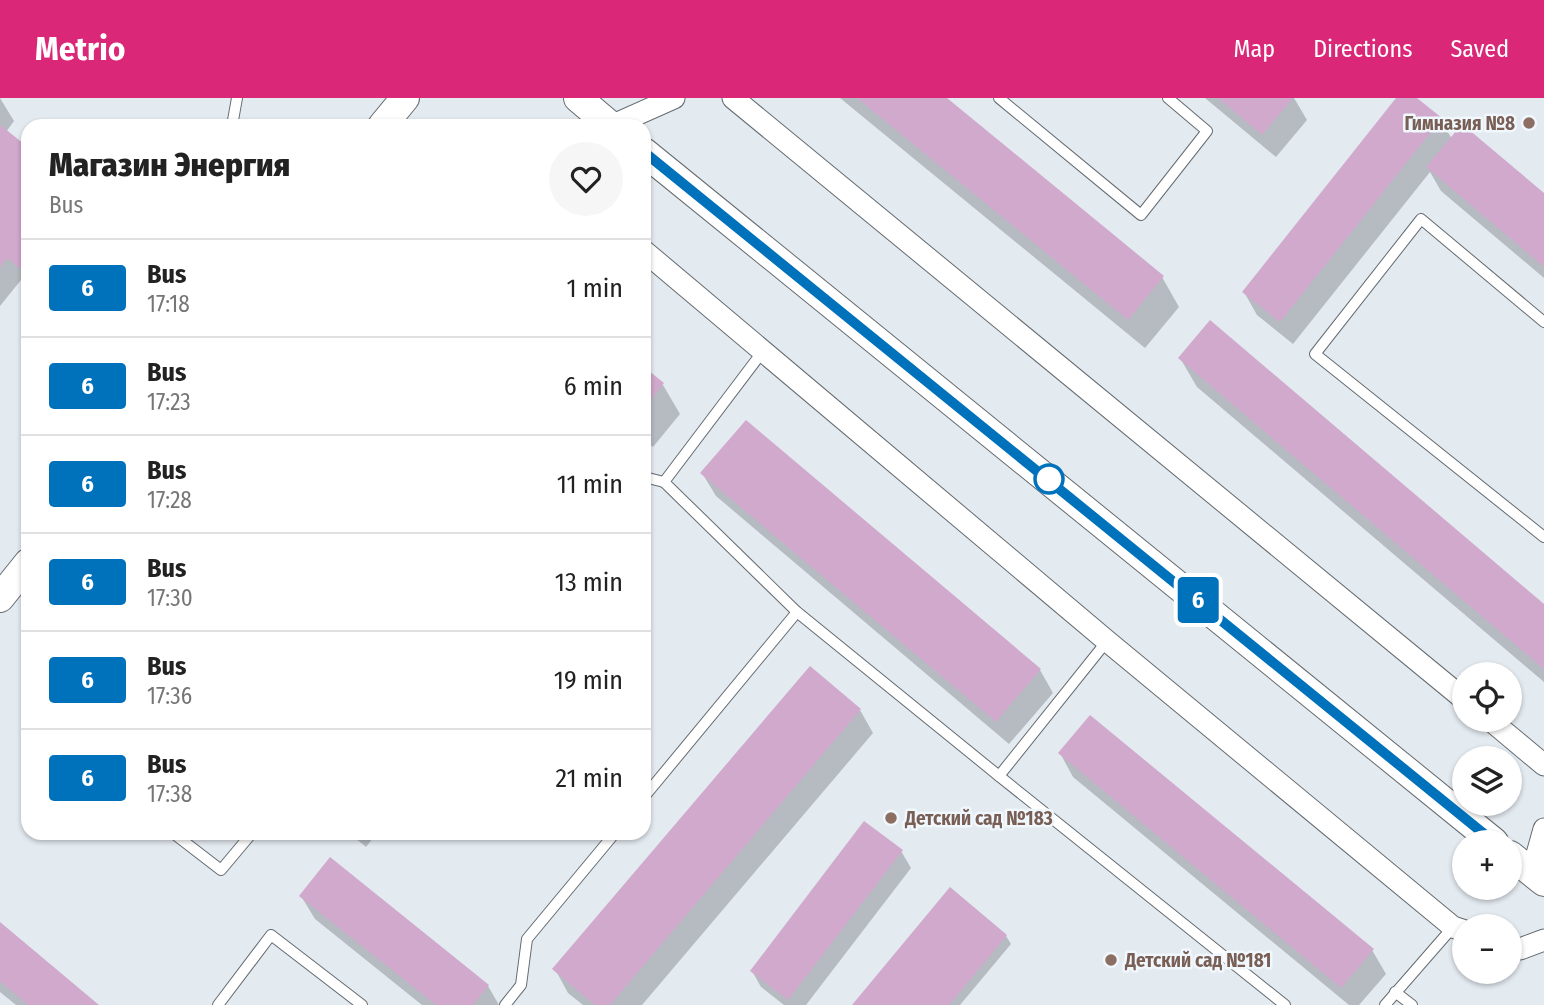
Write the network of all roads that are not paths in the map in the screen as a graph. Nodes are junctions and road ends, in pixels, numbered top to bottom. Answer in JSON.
{"nodes":[{"id":1,"x":237,"y":98,"type":"edge"},
{"id":2,"x":405,"y":98,"type":"edge"},
{"id":3,"x":578,"y":98,"type":"edge"},
{"id":4,"x":674,"y":98,"type":"edge"},
{"id":5,"x":733,"y":98,"type":"edge"},
{"id":6,"x":999,"y":98,"type":"edge"},
{"id":7,"x":1168,"y":98,"type":"edge"},
{"id":8,"x":233,"y":119,"type":"edge"},
{"id":9,"x":388,"y":119,"type":"edge"},
{"id":10,"x":603,"y":119,"type":"edge"},
{"id":11,"x":627,"y":119,"type":"edge"},
{"id":12,"x":651,"y":158,"type":"edge"},
{"id":13,"x":651,"y":257,"type":"edge"},
{"id":14,"x":1544,"y":322,"type":"edge"},
{"id":15,"x":763,"y":351,"type":"junction"},
{"id":16,"x":651,"y":479,"type":"edge"},
{"id":17,"x":664,"y":482,"type":"junction"},
{"id":18,"x":1544,"y":537,"type":"edge"},
{"id":19,"x":21,"y":572,"type":"edge"},
{"id":20,"x":0,"y":598,"type":"edge"},
{"id":21,"x":797,"y":612,"type":"junction"},
{"id":22,"x":1107,"y":641,"type":"junction"},
{"id":23,"x":1452,"y":689,"type":"edge"},
{"id":24,"x":1505,"y":732,"type":"edge"},
{"id":25,"x":1544,"y":765,"type":"edge"},
{"id":26,"x":999,"y":776,"type":"junction"},
{"id":27,"x":651,"y":789,"type":"edge"},
{"id":28,"x":1544,"y":829,"type":"edge"},
{"id":29,"x":1479,"y":830,"type":"edge"},
{"id":30,"x":182,"y":840,"type":"edge"},
{"id":31,"x":246,"y":840,"type":"edge"},
{"id":32,"x":609,"y":840,"type":"edge"},
{"id":33,"x":1522,"y":864,"type":"edge"},
{"id":34,"x":1538,"y":877,"type":"edge"},
{"id":35,"x":1452,"y":923,"type":"edge"},
{"id":36,"x":1452,"y":936,"type":"edge"},
{"id":37,"x":1544,"y":940,"type":"edge"},
{"id":38,"x":1522,"y":948,"type":"edge"},
{"id":39,"x":1395,"y":992,"type":"junction"},
{"id":40,"x":218,"y":1005,"type":"edge"},
{"id":41,"x":362,"y":1005,"type":"edge"},
{"id":42,"x":505,"y":1005,"type":"edge"},
{"id":43,"x":1285,"y":1005,"type":"edge"},
{"id":44,"x":1385,"y":1005,"type":"edge"},
{"id":45,"x":1412,"y":1005,"type":"edge"}],
"edges":[{"from":1,"to":8,"type":"lane"},
{"from":2,"to":9,"type":"main road"},
{"from":3,"to":10,"type":"main road"},
{"from":4,"to":11,"type":"street"},
{"from":5,"to":23,"type":"street"},
{"from":6,"to":7,"type":"lane"},
{"from":12,"to":29,"type":"main road"},
{"from":13,"to":15,"type":"street"},
{"from":14,"to":18,"type":"lane"},
{"from":15,"to":17,"type":"lane"},
{"from":15,"to":22,"type":"street"},
{"from":16,"to":17,"type":"lane"},
{"from":17,"to":21,"type":"lane"},
{"from":19,"to":20,"type":"main road"},
{"from":21,"to":26,"type":"lane"},
{"from":21,"to":27,"type":"lane"},
{"from":22,"to":26,"type":"lane"},
{"from":22,"to":35,"type":"street"},
{"from":24,"to":25,"type":"street"},
{"from":26,"to":43,"type":"lane"},
{"from":28,"to":34,"type":"street"},
{"from":30,"to":31,"type":"lane"},
{"from":32,"to":42,"type":"lane"},
{"from":33,"to":34,"type":"main road"},
{"from":36,"to":39,"type":"lane"},
{"from":37,"to":38,"type":"street"},
{"from":39,"to":44,"type":"lane"},
{"from":39,"to":45,"type":"lane"},
{"from":40,"to":41,"type":"lane"}]}
